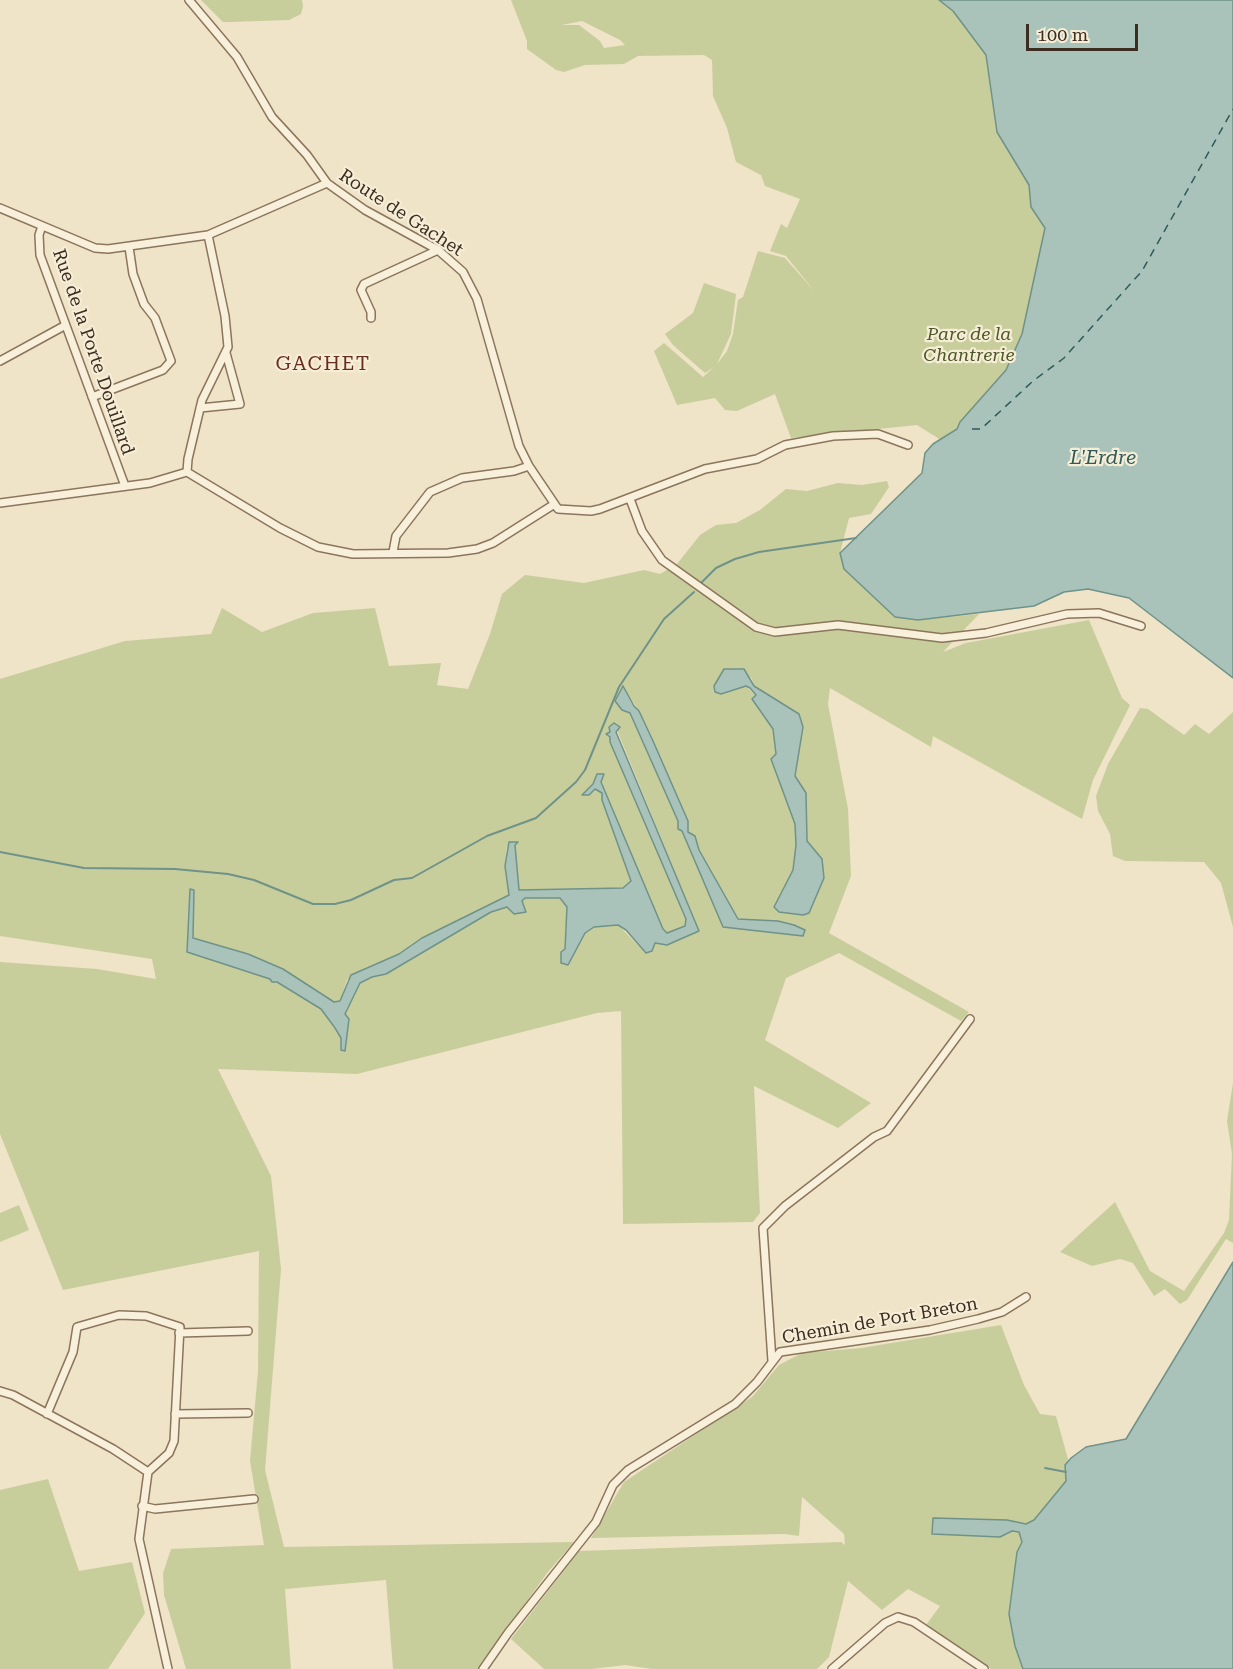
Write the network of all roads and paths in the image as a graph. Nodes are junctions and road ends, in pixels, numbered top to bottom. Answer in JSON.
{"nodes":[{"id":1,"x":189,"y":0,"type":"edge"},
{"id":2,"x":327,"y":183,"type":"junction"},
{"id":3,"x":0,"y":208,"type":"edge"},
{"id":4,"x":42,"y":226,"type":"junction"},
{"id":5,"x":208,"y":235,"type":"junction"},
{"id":6,"x":129,"y":247,"type":"junction"},
{"id":7,"x":438,"y":250,"type":"junction"},
{"id":8,"x":371,"y":318,"type":"dead end"},
{"id":9,"x":64,"y":326,"type":"junction"},
{"id":10,"x":226,"y":353,"type":"junction"},
{"id":11,"x":0,"y":361,"type":"edge"},
{"id":12,"x":92,"y":397,"type":"junction"},
{"id":13,"x":201,"y":408,"type":"junction"},
{"id":14,"x":908,"y":445,"type":"dead end"},
{"id":15,"x":528,"y":466,"type":"junction"},
{"id":16,"x":187,"y":472,"type":"junction"},
{"id":17,"x":125,"y":486,"type":"junction"},
{"id":18,"x":630,"y":499,"type":"junction"},
{"id":19,"x":0,"y":503,"type":"edge"},
{"id":20,"x":553,"y":506,"type":"junction"},
{"id":21,"x":393,"y":552,"type":"junction"},
{"id":22,"x":1141,"y":626,"type":"dead end"},
{"id":23,"x":970,"y":1019,"type":"dead end"},
{"id":24,"x":1026,"y":1297,"type":"dead end"},
{"id":25,"x":248,"y":1332,"type":"dead end"},
{"id":26,"x":179,"y":1333,"type":"junction"},
{"id":27,"x":772,"y":1361,"type":"junction"},
{"id":28,"x":0,"y":1391,"type":"edge"},
{"id":29,"x":248,"y":1413,"type":"dead end"},
{"id":30,"x":47,"y":1414,"type":"junction"},
{"id":31,"x":175,"y":1414,"type":"junction"},
{"id":32,"x":148,"y":1472,"type":"junction"},
{"id":33,"x":254,"y":1499,"type":"dead end"},
{"id":34,"x":142,"y":1506,"type":"junction"},
{"id":35,"x":168,"y":1669,"type":"edge"},
{"id":36,"x":483,"y":1669,"type":"edge"},
{"id":37,"x":832,"y":1669,"type":"edge"},
{"id":38,"x":984,"y":1669,"type":"edge"}],
"edges":[{"from":1,"to":2,"type":"street","name":"Route de Gachet"},
{"from":2,"to":5,"type":"street"},
{"from":2,"to":7,"type":"street","name":"Route de Gachet"},
{"from":3,"to":4,"type":"street"},
{"from":4,"to":6,"type":"street"},
{"from":4,"to":9,"type":"street","name":"Rue de la Porte Douillard"},
{"from":5,"to":6,"type":"street"},
{"from":5,"to":10,"type":"street"},
{"from":6,"to":12,"type":"street"},
{"from":7,"to":8,"type":"street"},
{"from":7,"to":15,"type":"street","name":"Route de Gachet"},
{"from":9,"to":11,"type":"street"},
{"from":9,"to":12,"type":"street","name":"Rue de la Porte Douillard"},
{"from":10,"to":13,"type":"street"},
{"from":10,"to":13,"type":"street"},
{"from":12,"to":17,"type":"street","name":"Rue de la Porte Douillard"},
{"from":13,"to":16,"type":"street"},
{"from":14,"to":18,"type":"street"},
{"from":15,"to":20,"type":"street","name":"Route de Gachet"},
{"from":15,"to":21,"type":"street"},
{"from":16,"to":17,"type":"street"},
{"from":16,"to":21,"type":"street"},
{"from":17,"to":19,"type":"street"},
{"from":18,"to":20,"type":"street"},
{"from":18,"to":22,"type":"street"},
{"from":20,"to":21,"type":"street"},
{"from":23,"to":27,"type":"street"},
{"from":24,"to":27,"type":"street","name":"Chemin de Port Breton"},
{"from":25,"to":26,"type":"street"},
{"from":26,"to":30,"type":"street"},
{"from":26,"to":31,"type":"street"},
{"from":27,"to":36,"type":"street","name":"Chemin de Port Breton"},
{"from":28,"to":30,"type":"street"},
{"from":29,"to":31,"type":"street"},
{"from":30,"to":32,"type":"street"},
{"from":31,"to":32,"type":"street"},
{"from":32,"to":34,"type":"street"},
{"from":33,"to":34,"type":"street"},
{"from":34,"to":35,"type":"street"},
{"from":37,"to":38,"type":"street"}]}
